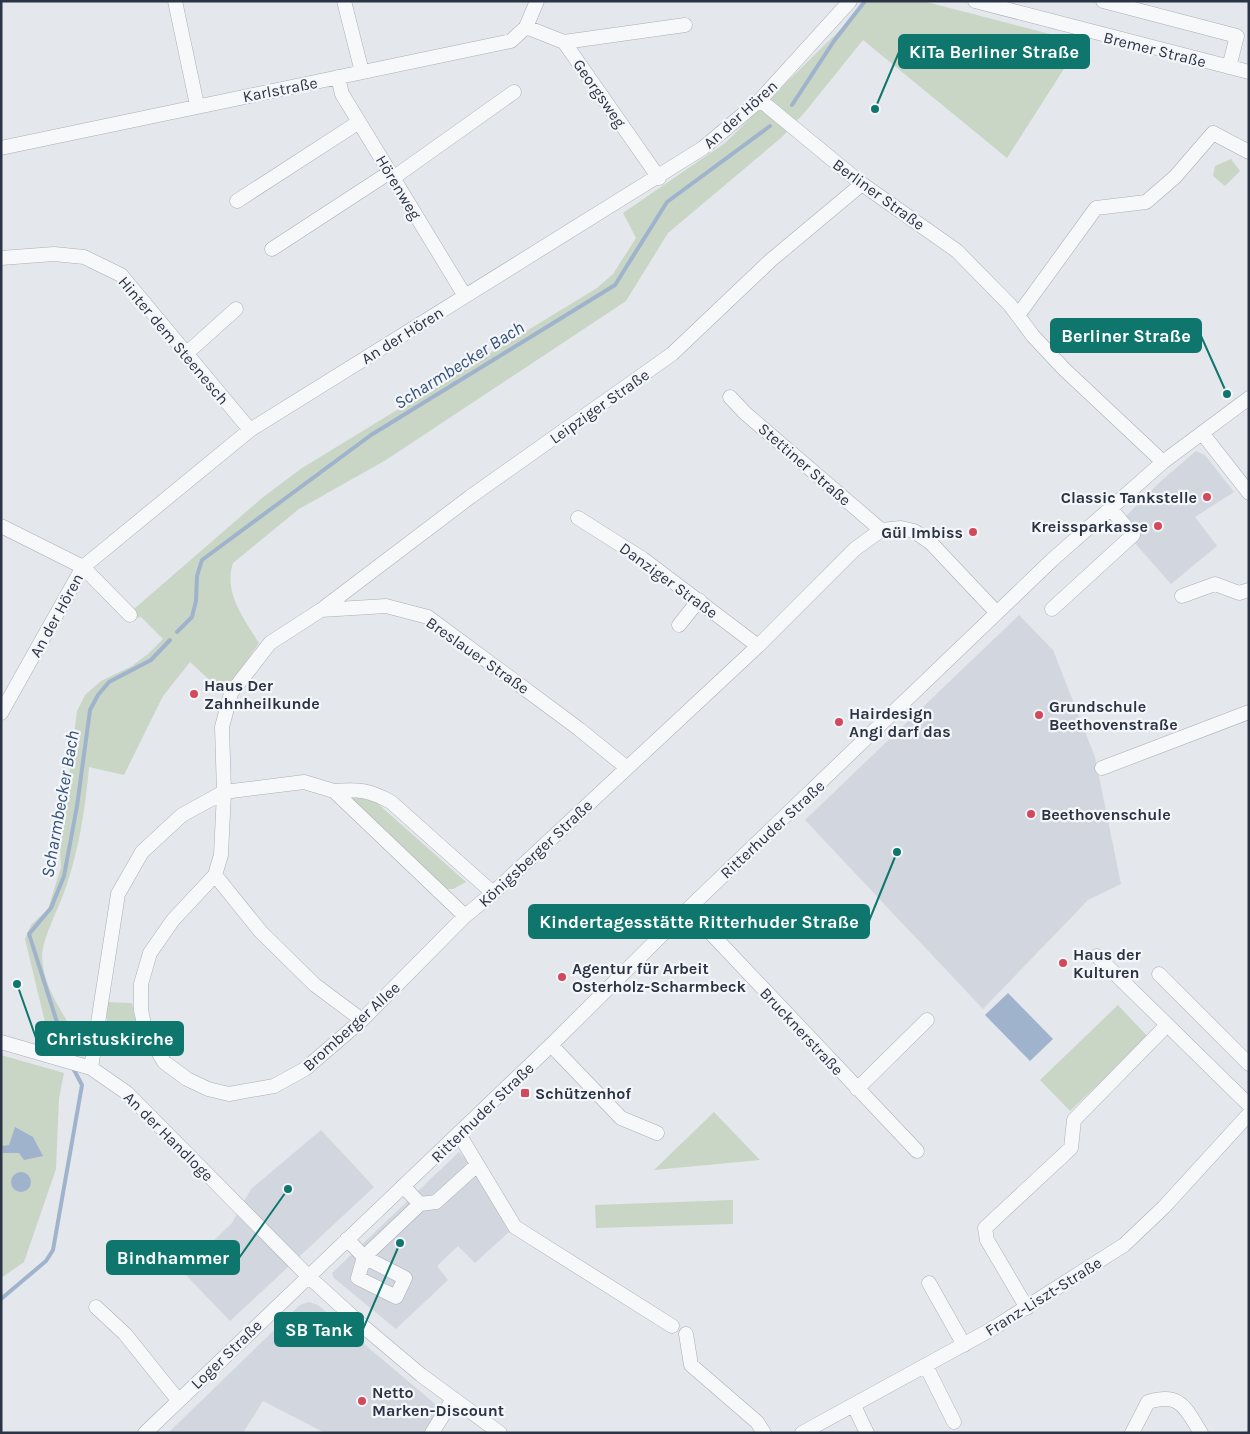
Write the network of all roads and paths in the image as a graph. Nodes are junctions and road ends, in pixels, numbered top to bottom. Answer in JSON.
{"nodes":[{"id":1,"x":175,"y":1,"type":"edge"},
{"id":2,"x":344,"y":1,"type":"edge"},
{"id":3,"x":537,"y":1,"type":"edge"},
{"id":4,"x":850,"y":1,"type":"edge"},
{"id":5,"x":975,"y":1,"type":"edge"},
{"id":6,"x":1103,"y":1,"type":"edge"},
{"id":7,"x":685,"y":25,"type":"dead end"},
{"id":8,"x":526,"y":27,"type":"junction"},
{"id":9,"x":564,"y":42,"type":"junction"},
{"id":10,"x":1229,"y":67,"type":"junction"},
{"id":11,"x":362,"y":72,"type":"junction"},
{"id":12,"x":1249,"y":72,"type":"edge"},
{"id":13,"x":338,"y":77,"type":"junction"},
{"id":14,"x":514,"y":92,"type":"dead end"},
{"id":15,"x":760,"y":100,"type":"junction"},
{"id":16,"x":197,"y":105,"type":"junction"},
{"id":17,"x":359,"y":122,"type":"junction"},
{"id":18,"x":1,"y":148,"type":"edge"},
{"id":19,"x":1249,"y":152,"type":"edge"},
{"id":20,"x":392,"y":175,"type":"junction"},
{"id":21,"x":659,"y":178,"type":"junction"},
{"id":22,"x":862,"y":184,"type":"junction"},
{"id":23,"x":237,"y":201,"type":"dead end"},
{"id":24,"x":272,"y":249,"type":"dead end"},
{"id":25,"x":1,"y":258,"type":"edge"},
{"id":26,"x":465,"y":296,"type":"junction"},
{"id":27,"x":236,"y":309,"type":"dead end"},
{"id":28,"x":1019,"y":314,"type":"junction"},
{"id":29,"x":187,"y":353,"type":"junction"},
{"id":30,"x":730,"y":397,"type":"dead end"},
{"id":31,"x":1249,"y":398,"type":"edge"},
{"id":32,"x":250,"y":430,"type":"junction"},
{"id":33,"x":1202,"y":433,"type":"junction"},
{"id":34,"x":1163,"y":462,"type":"junction"},
{"id":35,"x":1249,"y":492,"type":"edge"},
{"id":36,"x":1110,"y":508,"type":"junction"},
{"id":37,"x":578,"y":518,"type":"dead end"},
{"id":38,"x":1,"y":526,"type":"edge"},
{"id":39,"x":880,"y":530,"type":"junction"},
{"id":40,"x":83,"y":567,"type":"junction"},
{"id":41,"x":1249,"y":590,"type":"edge"},
{"id":42,"x":1182,"y":596,"type":"dead end"},
{"id":43,"x":699,"y":600,"type":"junction"},
{"id":44,"x":1052,"y":609,"type":"dead end"},
{"id":45,"x":321,"y":610,"type":"junction"},
{"id":46,"x":997,"y":613,"type":"junction"},
{"id":47,"x":130,"y":615,"type":"dead end"},
{"id":48,"x":679,"y":625,"type":"dead end"},
{"id":49,"x":758,"y":646,"type":"junction"},
{"id":50,"x":1249,"y":712,"type":"edge"},
{"id":51,"x":1,"y":713,"type":"edge"},
{"id":52,"x":627,"y":768,"type":"junction"},
{"id":53,"x":1102,"y":768,"type":"dead end"},
{"id":54,"x":334,"y":791,"type":"junction"},
{"id":55,"x":224,"y":792,"type":"junction"},
{"id":56,"x":215,"y":875,"type":"junction"},
{"id":57,"x":494,"y":893,"type":"junction"},
{"id":58,"x":688,"y":909,"type":"junction"},
{"id":59,"x":466,"y":916,"type":"junction"},
{"id":60,"x":1097,"y":956,"type":"dead end"},
{"id":61,"x":1159,"y":974,"type":"dead end"},
{"id":62,"x":362,"y":1020,"type":"junction"},
{"id":63,"x":927,"y":1020,"type":"dead end"},
{"id":64,"x":1167,"y":1025,"type":"junction"},
{"id":65,"x":1,"y":1042,"type":"edge"},
{"id":66,"x":552,"y":1045,"type":"junction"},
{"id":67,"x":1249,"y":1064,"type":"edge"},
{"id":68,"x":86,"y":1067,"type":"junction"},
{"id":69,"x":857,"y":1089,"type":"junction"},
{"id":70,"x":1249,"y":1105,"type":"edge"},
{"id":71,"x":1249,"y":1114,"type":"edge"},
{"id":72,"x":657,"y":1133,"type":"dead end"},
{"id":73,"x":459,"y":1134,"type":"junction"},
{"id":74,"x":917,"y":1151,"type":"dead end"},
{"id":75,"x":477,"y":1165,"type":"junction"},
{"id":76,"x":403,"y":1186,"type":"junction"},
{"id":77,"x":420,"y":1204,"type":"junction"},
{"id":78,"x":347,"y":1239,"type":"junction"},
{"id":79,"x":364,"y":1257,"type":"junction"},
{"id":80,"x":308,"y":1276,"type":"junction"},
{"id":81,"x":929,"y":1283,"type":"dead end"},
{"id":82,"x":96,"y":1307,"type":"dead end"},
{"id":83,"x":1027,"y":1308,"type":"junction"},
{"id":84,"x":672,"y":1326,"type":"dead end"},
{"id":85,"x":686,"y":1334,"type":"dead end"},
{"id":86,"x":964,"y":1345,"type":"junction"},
{"id":87,"x":926,"y":1366,"type":"junction"},
{"id":88,"x":453,"y":1399,"type":"junction"},
{"id":89,"x":178,"y":1400,"type":"junction"},
{"id":90,"x":854,"y":1406,"type":"junction"},
{"id":91,"x":954,"y":1422,"type":"dead end"},
{"id":92,"x":495,"y":1431,"type":"edge"},
{"id":93,"x":145,"y":1433,"type":"edge"},
{"id":94,"x":432,"y":1433,"type":"edge"},
{"id":95,"x":764,"y":1433,"type":"edge"},
{"id":96,"x":802,"y":1433,"type":"edge"},
{"id":97,"x":867,"y":1433,"type":"edge"},
{"id":98,"x":1132,"y":1433,"type":"edge"},
{"id":99,"x":1202,"y":1433,"type":"edge"}],
"edges":[{"from":1,"to":16,"type":"street"},
{"from":2,"to":11,"type":"street"},
{"from":3,"to":8,"type":"street","name":"Karlstraße"},
{"from":4,"to":15,"type":"street","name":"An der Hören"},
{"from":5,"to":10,"type":"street","name":"Bremer Straße"},
{"from":6,"to":10,"type":"street"},
{"from":7,"to":9,"type":"street"},
{"from":8,"to":9,"type":"street","name":"Georgsweg"},
{"from":8,"to":11,"type":"street","name":"Karlstraße"},
{"from":9,"to":21,"type":"street","name":"Georgsweg"},
{"from":10,"to":12,"type":"street","name":"Bremer Straße"},
{"from":11,"to":13,"type":"street","name":"Karlstraße"},
{"from":13,"to":16,"type":"street","name":"Karlstraße"},
{"from":13,"to":17,"type":"street","name":"Hörenweg"},
{"from":14,"to":20,"type":"street"},
{"from":15,"to":21,"type":"street","name":"An der Hören"},
{"from":15,"to":22,"type":"street","name":"Berliner Straße"},
{"from":16,"to":18,"type":"street","name":"Karlstraße"},
{"from":17,"to":20,"type":"street","name":"Hörenweg"},
{"from":17,"to":23,"type":"street"},
{"from":19,"to":28,"type":"street"},
{"from":20,"to":24,"type":"street"},
{"from":20,"to":26,"type":"street","name":"Hörenweg"},
{"from":21,"to":26,"type":"street","name":"An der Hören"},
{"from":22,"to":28,"type":"street","name":"Berliner Straße"},
{"from":22,"to":45,"type":"street","name":"Leipziger Straße"},
{"from":25,"to":29,"type":"street","name":"Hinter dem Steenesch"},
{"from":26,"to":32,"type":"street","name":"An der Hören"},
{"from":27,"to":29,"type":"street"},
{"from":28,"to":34,"type":"street","name":"Berliner Straße"},
{"from":29,"to":32,"type":"street","name":"Hinter dem Steenesch"},
{"from":30,"to":39,"type":"street","name":"Stettiner Straße"},
{"from":31,"to":33,"type":"street","name":"Ritterhuder Straße"},
{"from":32,"to":40,"type":"street","name":"An der Hören"},
{"from":33,"to":34,"type":"street","name":"Ritterhuder Straße"},
{"from":33,"to":35,"type":"street"},
{"from":34,"to":36,"type":"street","name":"Ritterhuder Straße"},
{"from":36,"to":44,"type":"street"},
{"from":36,"to":46,"type":"street","name":"Ritterhuder Straße"},
{"from":37,"to":43,"type":"street","name":"Danziger Straße"},
{"from":38,"to":40,"type":"street"},
{"from":39,"to":46,"type":"street"},
{"from":39,"to":49,"type":"street","name":"Königsberger Straße"},
{"from":40,"to":47,"type":"street"},
{"from":40,"to":51,"type":"street","name":"An der Hören"},
{"from":41,"to":42,"type":"street"},
{"from":43,"to":48,"type":"street"},
{"from":43,"to":49,"type":"street","name":"Danziger Straße"},
{"from":45,"to":52,"type":"street","name":"Breslauer Straße"},
{"from":45,"to":55,"type":"street","name":"Breslauer Straße"},
{"from":46,"to":58,"type":"street","name":"Ritterhuder Straße"},
{"from":49,"to":52,"type":"street","name":"Königsberger Straße"},
{"from":50,"to":53,"type":"street"},
{"from":52,"to":57,"type":"street","name":"Königsberger Straße"},
{"from":54,"to":55,"type":"street","name":"Königsberger Straße"},
{"from":54,"to":57,"type":"street"},
{"from":54,"to":59,"type":"street","name":"Königsberger Straße"},
{"from":55,"to":56,"type":"street","name":"Bromberger Allee"},
{"from":55,"to":68,"type":"street","name":"Königsberger Straße"},
{"from":56,"to":62,"type":"street"},
{"from":56,"to":62,"type":"street","name":"Bromberger Allee"},
{"from":57,"to":59,"type":"street","name":"Königsberger Straße"},
{"from":58,"to":66,"type":"street","name":"Ritterhuder Straße"},
{"from":58,"to":69,"type":"street","name":"Brucknerstraße"},
{"from":59,"to":62,"type":"street","name":"Bromberger Allee"},
{"from":60,"to":64,"type":"street"},
{"from":61,"to":67,"type":"street"},
{"from":63,"to":69,"type":"street"},
{"from":64,"to":70,"type":"street"},
{"from":64,"to":83,"type":"street"},
{"from":65,"to":68,"type":"street","name":"An der Handloge"},
{"from":66,"to":72,"type":"street"},
{"from":66,"to":73,"type":"street","name":"Ritterhuder Straße"},
{"from":68,"to":80,"type":"street","name":"An der Handloge"},
{"from":69,"to":74,"type":"street","name":"Brucknerstraße"},
{"from":71,"to":83,"type":"street","name":"Franz-Liszt-Straße"},
{"from":73,"to":75,"type":"street"},
{"from":73,"to":76,"type":"street","name":"Ritterhuder Straße"},
{"from":75,"to":77,"type":"street"},
{"from":75,"to":84,"type":"street"},
{"from":76,"to":77,"type":"street"},
{"from":76,"to":78,"type":"street","name":"Ritterhuder Straße"},
{"from":77,"to":79,"type":"street"},
{"from":78,"to":79,"type":"street"},
{"from":78,"to":80,"type":"street","name":"Ritterhuder Straße"},
{"from":79,"to":79,"type":"street"},
{"from":80,"to":88,"type":"street","name":"An der Handloge"},
{"from":80,"to":89,"type":"street","name":"Loger Straße"},
{"from":81,"to":86,"type":"street"},
{"from":82,"to":89,"type":"street"},
{"from":83,"to":86,"type":"street","name":"Franz-Liszt-Straße"},
{"from":85,"to":95,"type":"street"},
{"from":86,"to":87,"type":"street","name":"Franz-Liszt-Straße"},
{"from":87,"to":90,"type":"street","name":"Franz-Liszt-Straße"},
{"from":87,"to":91,"type":"street"},
{"from":88,"to":92,"type":"street","name":"An der Handloge"},
{"from":88,"to":94,"type":"street"},
{"from":89,"to":93,"type":"street","name":"Loger Straße"},
{"from":90,"to":96,"type":"street","name":"Franz-Liszt-Straße"},
{"from":90,"to":97,"type":"street"},
{"from":98,"to":99,"type":"street"}]}
